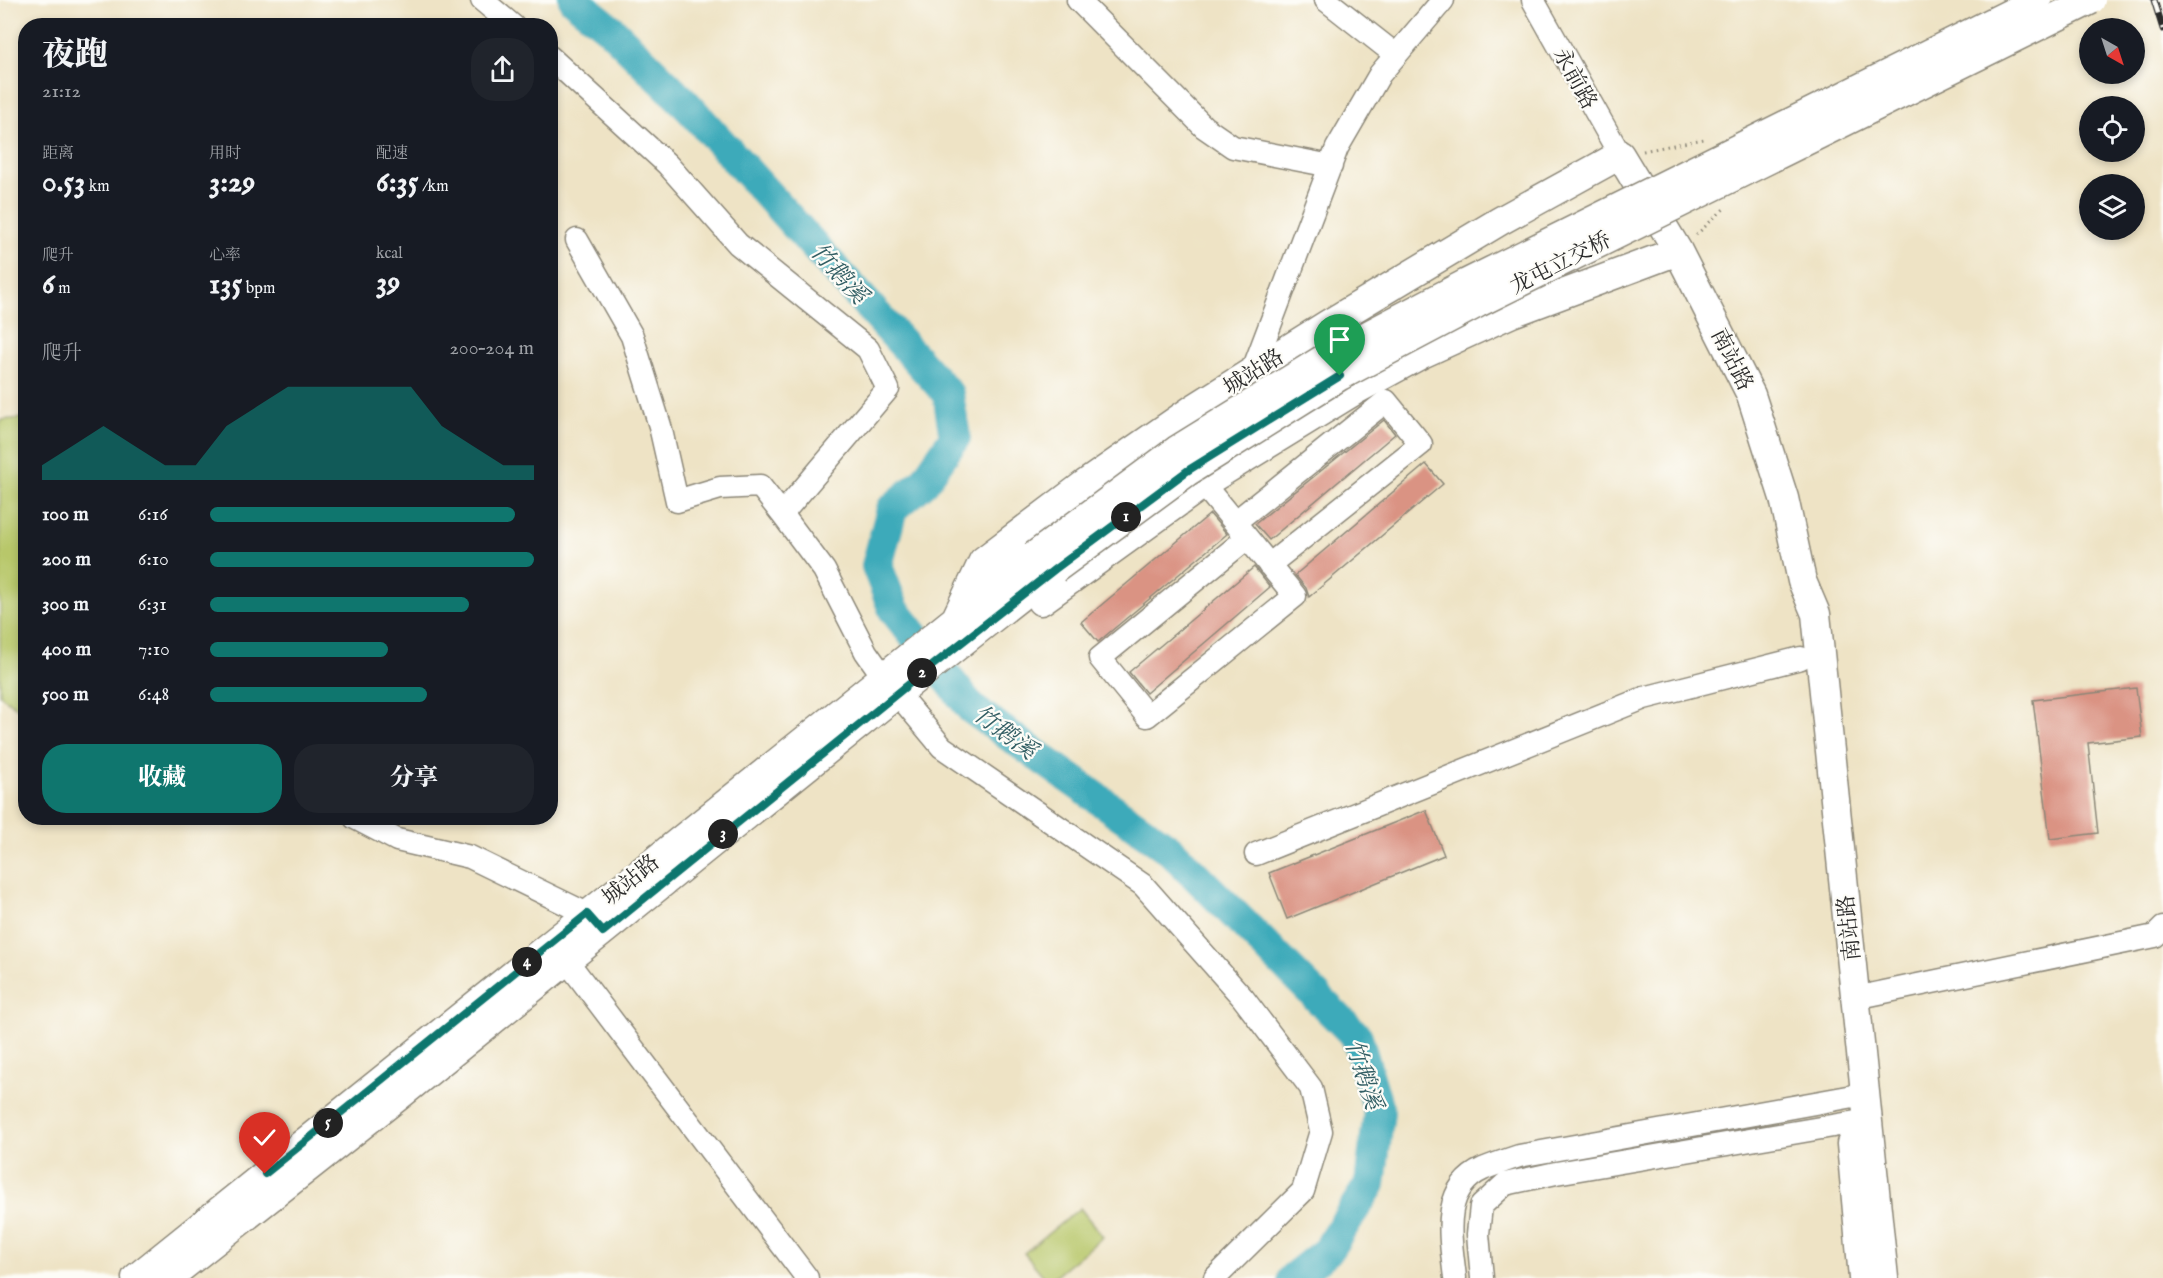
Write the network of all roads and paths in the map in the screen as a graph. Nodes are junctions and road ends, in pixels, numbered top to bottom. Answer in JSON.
{"nodes":[{"id":1,"x":482,"y":0,"type":"edge"},
{"id":2,"x":1078,"y":0,"type":"edge"},
{"id":3,"x":1326,"y":0,"type":"edge"},
{"id":4,"x":1443,"y":0,"type":"edge"},
{"id":5,"x":1533,"y":0,"type":"edge"},
{"id":6,"x":2037,"y":0,"type":"edge"},
{"id":7,"x":2091,"y":0,"type":"edge"},
{"id":8,"x":503,"y":18,"type":"edge"},
{"id":9,"x":1396,"y":55,"type":"junction"},
{"id":10,"x":558,"y":64,"type":"edge"},
{"id":11,"x":1620,"y":155,"type":"junction"},
{"id":12,"x":1330,"y":166,"type":"junction"},
{"id":13,"x":577,"y":240,"type":"dead end"},
{"id":14,"x":1678,"y":251,"type":"junction"},
{"id":15,"x":1253,"y":370,"type":"junction"},
{"id":16,"x":1203,"y":484,"type":"junction"},
{"id":17,"x":782,"y":514,"type":"junction"},
{"id":18,"x":1241,"y":530,"type":"junction"},
{"id":19,"x":1045,"y":562,"type":"junction"},
{"id":20,"x":1269,"y":565,"type":"junction"},
{"id":21,"x":1802,"y":581,"type":"junction"},
{"id":22,"x":960,"y":628,"type":"junction"},
{"id":23,"x":1801,"y":658,"type":"junction"},
{"id":24,"x":896,"y":680,"type":"junction"},
{"id":25,"x":368,"y":825,"type":"edge"},
{"id":26,"x":1256,"y":854,"type":"dead end"},
{"id":27,"x":595,"y":923,"type":"junction"},
{"id":28,"x":2163,"y":928,"type":"edge"},
{"id":29,"x":567,"y":962,"type":"junction"},
{"id":30,"x":1855,"y":998,"type":"junction"},
{"id":31,"x":1857,"y":1109,"type":"junction"},
{"id":32,"x":178,"y":1275,"type":"edge"},
{"id":33,"x":136,"y":1278,"type":"edge"},
{"id":34,"x":807,"y":1278,"type":"edge"},
{"id":35,"x":1215,"y":1278,"type":"edge"},
{"id":36,"x":1455,"y":1278,"type":"edge"},
{"id":37,"x":1482,"y":1278,"type":"edge"},
{"id":38,"x":1863,"y":1278,"type":"edge"},
{"id":39,"x":1884,"y":1278,"type":"edge"}],
"edges":[{"from":1,"to":8,"type":"street"},
{"from":2,"to":12,"type":"street"},
{"from":3,"to":9,"type":"street"},
{"from":4,"to":9,"type":"street"},
{"from":5,"to":11,"type":"street","name":"永前路"},
{"from":6,"to":19,"type":"main road","name":"龙屯立交桥","bridge":true},
{"from":7,"to":19,"type":"main road","name":"龙屯立交桥","bridge":true},
{"from":9,"to":12,"type":"street"},
{"from":10,"to":17,"type":"street"},
{"from":11,"to":14,"type":"main road","name":"南站路"},
{"from":11,"to":15,"type":"main road","name":"城站路"},
{"from":12,"to":15,"type":"street"},
{"from":13,"to":17,"type":"street"},
{"from":14,"to":16,"type":"main road","name":"城站路"},
{"from":14,"to":21,"type":"main road","name":"南站路"},
{"from":15,"to":22,"type":"main road","name":"城站路"},
{"from":16,"to":18,"type":"street"},
{"from":16,"to":22,"type":"main road","name":"城站路"},
{"from":17,"to":24,"type":"street"},
{"from":18,"to":20,"type":"street"},
{"from":18,"to":20,"type":"street"},
{"from":18,"to":20,"type":"street"},
{"from":19,"to":22,"type":"main road","name":"城站路"},
{"from":21,"to":23,"type":"main road","name":"南站路"},
{"from":21,"to":30,"type":"main road","name":"南站路"},
{"from":22,"to":24,"type":"main road","name":"城站路"},
{"from":23,"to":26,"type":"street"},
{"from":23,"to":31,"type":"main road","name":"南站路"},
{"from":24,"to":27,"type":"main road","name":"城站路"},
{"from":24,"to":35,"type":"street"},
{"from":25,"to":27,"type":"street"},
{"from":27,"to":29,"type":"main road","name":"城站路"},
{"from":27,"to":33,"type":"main road","name":"城站路"},
{"from":28,"to":30,"type":"street"},
{"from":29,"to":32,"type":"main road","name":"城站路"},
{"from":29,"to":34,"type":"street"},
{"from":30,"to":31,"type":"main road","name":"南站路"},
{"from":31,"to":36,"type":"street"},
{"from":31,"to":37,"type":"street"},
{"from":31,"to":38,"type":"main road","name":"南站路"},
{"from":31,"to":39,"type":"main road","name":"南站路"}]}
